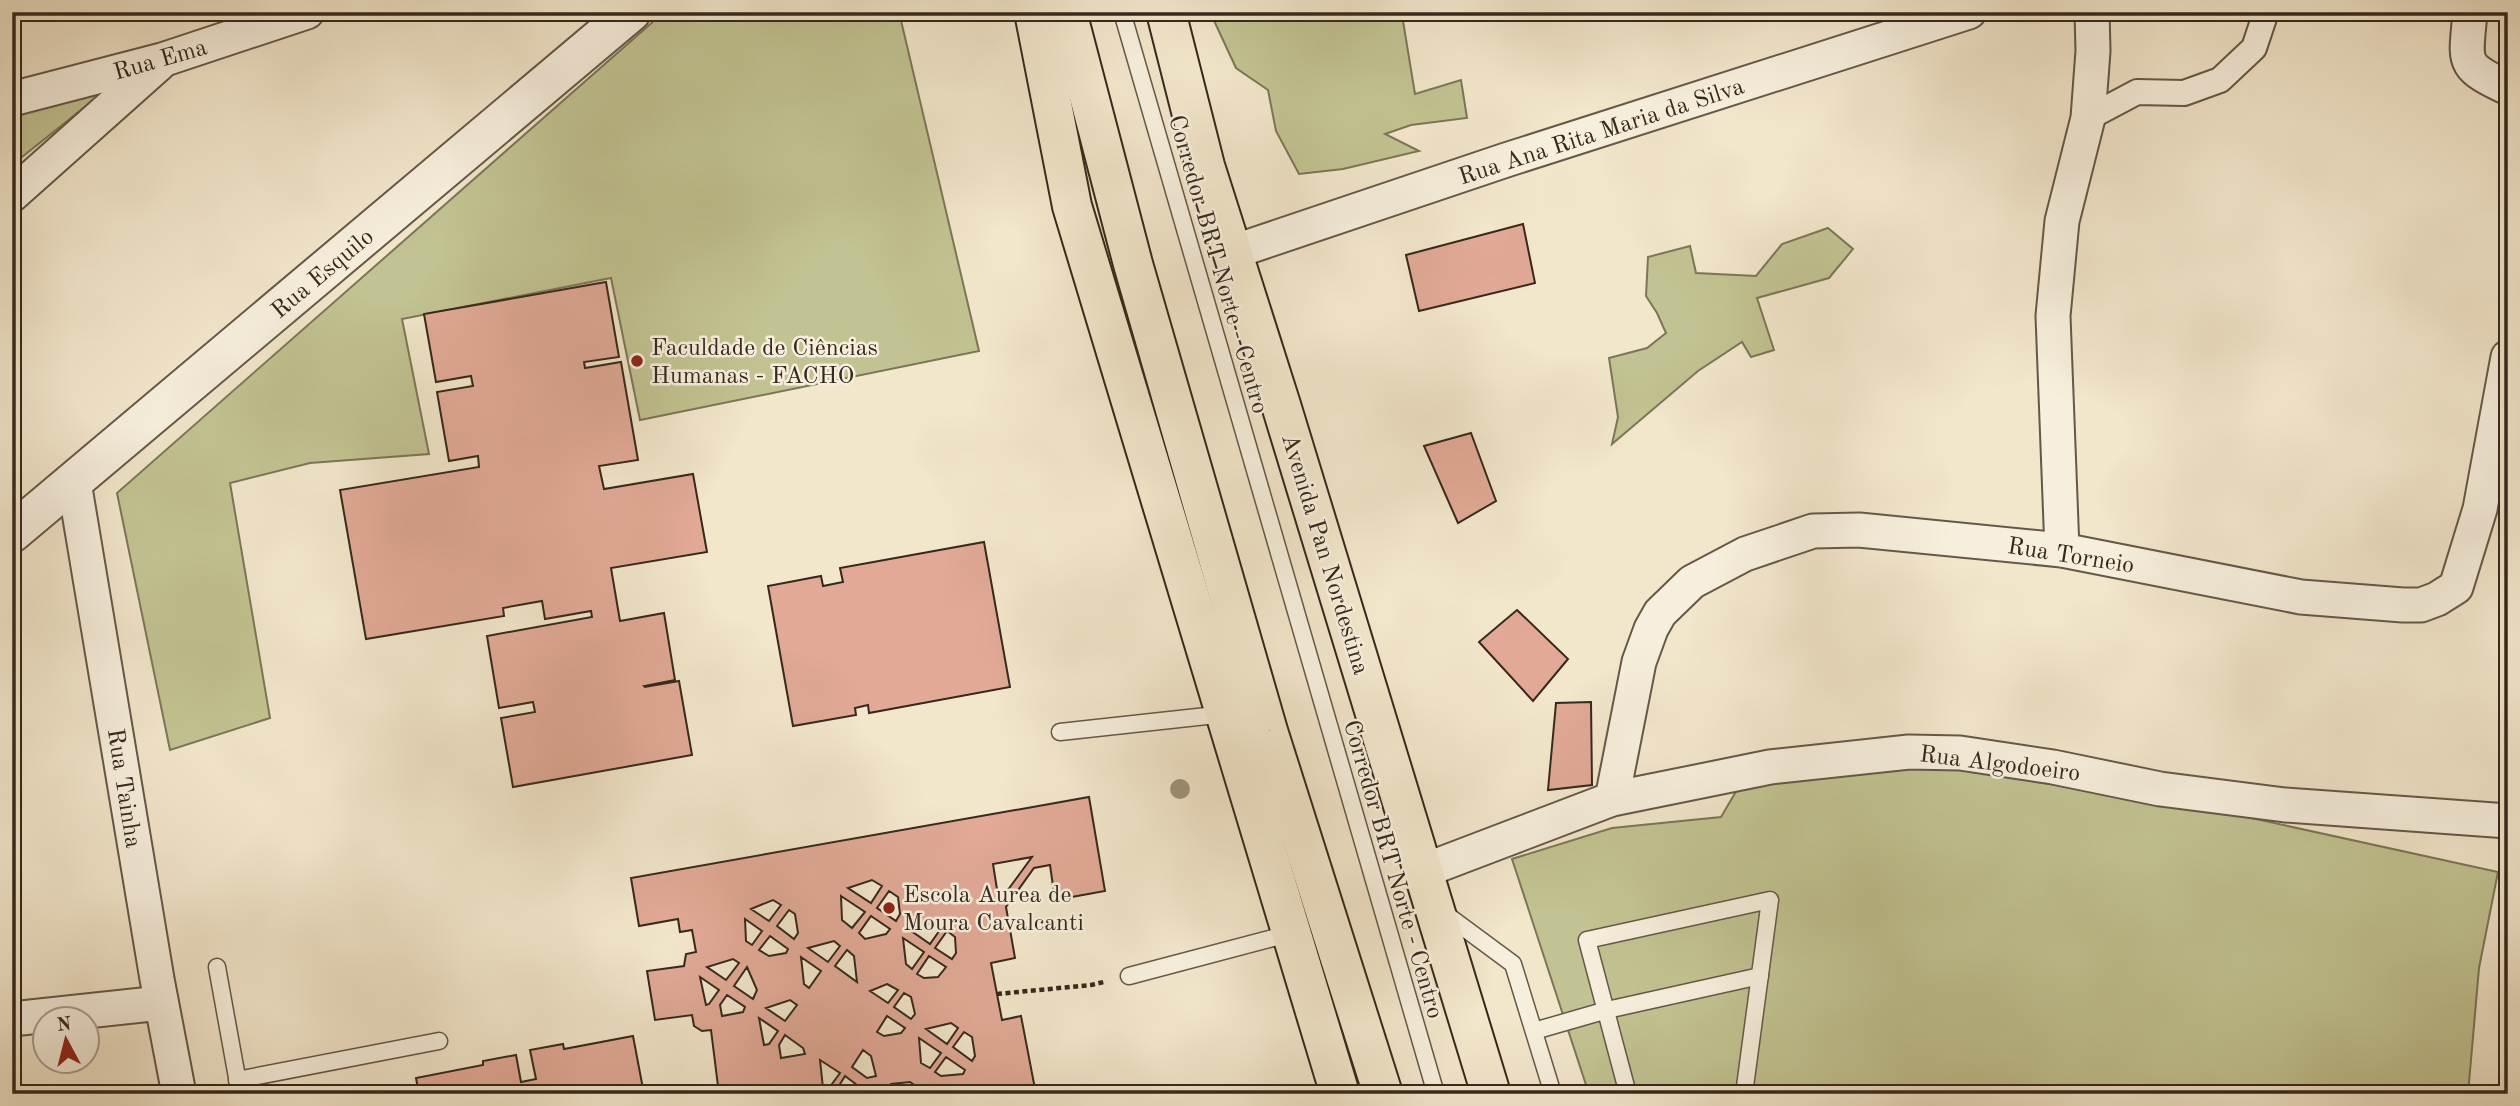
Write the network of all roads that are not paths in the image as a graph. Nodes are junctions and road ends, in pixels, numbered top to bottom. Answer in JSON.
{"nodes":[{"id":1,"x":307,"y":12,"type":"edge"},
{"id":2,"x":631,"y":12,"type":"edge"},
{"id":3,"x":1034,"y":12,"type":"edge"},
{"id":4,"x":1067,"y":12,"type":"edge"},
{"id":5,"x":1122,"y":12,"type":"edge"},
{"id":6,"x":1166,"y":12,"type":"edge"},
{"id":7,"x":1969,"y":12,"type":"edge"},
{"id":8,"x":2092,"y":12,"type":"edge"},
{"id":9,"x":2266,"y":12,"type":"edge"},
{"id":10,"x":2470,"y":12,"type":"edge"},
{"id":11,"x":162,"y":60,"type":"junction"},
{"id":12,"x":2508,"y":88,"type":"edge"},
{"id":13,"x":12,"y":99,"type":"edge"},
{"id":14,"x":2088,"y":118,"type":"junction"},
{"id":15,"x":12,"y":195,"type":"edge"},
{"id":16,"x":1233,"y":252,"type":"junction"},
{"id":17,"x":2508,"y":356,"type":"edge"},
{"id":18,"x":74,"y":482,"type":"junction"},
{"id":19,"x":12,"y":533,"type":"edge"},
{"id":20,"x":2062,"y":550,"type":"junction"},
{"id":21,"x":1225,"y":714,"type":"junction"},
{"id":22,"x":1060,"y":732,"type":"dead end"},
{"id":23,"x":1612,"y":799,"type":"junction"},
{"id":24,"x":2508,"y":821,"type":"edge"},
{"id":25,"x":1428,"y":888,"type":"junction"},
{"id":26,"x":1292,"y":933,"type":"junction"},
{"id":27,"x":217,"y":967,"type":"dead end"},
{"id":28,"x":1129,"y":976,"type":"road end"},
{"id":29,"x":1760,"y":976,"type":"junction"},
{"id":30,"x":161,"y":1003,"type":"junction"},
{"id":31,"x":1606,"y":1010,"type":"junction"},
{"id":32,"x":12,"y":1019,"type":"edge"},
{"id":33,"x":1534,"y":1031,"type":"junction"},
{"id":34,"x":439,"y":1041,"type":"dead end"},
{"id":35,"x":238,"y":1087,"type":"edge"},
{"id":36,"x":179,"y":1094,"type":"edge"},
{"id":37,"x":1340,"y":1094,"type":"edge"},
{"id":38,"x":1382,"y":1094,"type":"edge"},
{"id":39,"x":1436,"y":1094,"type":"edge"},
{"id":40,"x":1491,"y":1094,"type":"edge"},
{"id":41,"x":1553,"y":1094,"type":"edge"},
{"id":42,"x":1628,"y":1094,"type":"edge"},
{"id":43,"x":1744,"y":1094,"type":"edge"}],
"edges":[{"from":1,"to":11,"type":"street","name":"Rua Ema"},
{"from":2,"to":18,"type":"street","name":"Rua Esquilo"},
{"from":3,"to":21,"type":"highway"},
{"from":4,"to":38,"type":"highway"},
{"from":5,"to":39,"type":"lane","name":"Corredor BRT Norte - Centro"},
{"from":6,"to":16,"type":"highway","name":"Avenida Pan Nordestina"},
{"from":7,"to":16,"type":"street","name":"Rua Ana Rita Maria da Silva"},
{"from":8,"to":14,"type":"street"},
{"from":9,"to":14,"type":"street"},
{"from":10,"to":12,"type":"street"},
{"from":11,"to":13,"type":"street","name":"Rua Ema"},
{"from":11,"to":15,"type":"street"},
{"from":14,"to":20,"type":"street"},
{"from":16,"to":25,"type":"highway","name":"Avenida Pan Nordestina"},
{"from":17,"to":20,"type":"street","name":"Rua Torneio"},
{"from":18,"to":19,"type":"street","name":"Rua Esquilo"},
{"from":18,"to":30,"type":"street","name":"Rua Tainha"},
{"from":20,"to":23,"type":"street","name":"Rua Torneio"},
{"from":21,"to":22,"type":"lane"},
{"from":21,"to":26,"type":"highway"},
{"from":23,"to":24,"type":"street","name":"Rua Algodoeiro"},
{"from":23,"to":25,"type":"street","name":"Rua Algodoeiro"},
{"from":25,"to":33,"type":"lane"},
{"from":25,"to":40,"type":"highway","name":"Avenida Pan Nordestina"},
{"from":26,"to":28,"type":"lane"},
{"from":26,"to":37,"type":"highway"},
{"from":27,"to":35,"type":"lane"},
{"from":29,"to":31,"type":"lane"},
{"from":29,"to":31,"type":"lane"},
{"from":29,"to":43,"type":"lane"},
{"from":30,"to":32,"type":"street"},
{"from":30,"to":36,"type":"street","name":"Rua Tainha"},
{"from":31,"to":33,"type":"lane"},
{"from":31,"to":42,"type":"lane"},
{"from":33,"to":41,"type":"lane"},
{"from":34,"to":35,"type":"lane"}]}
